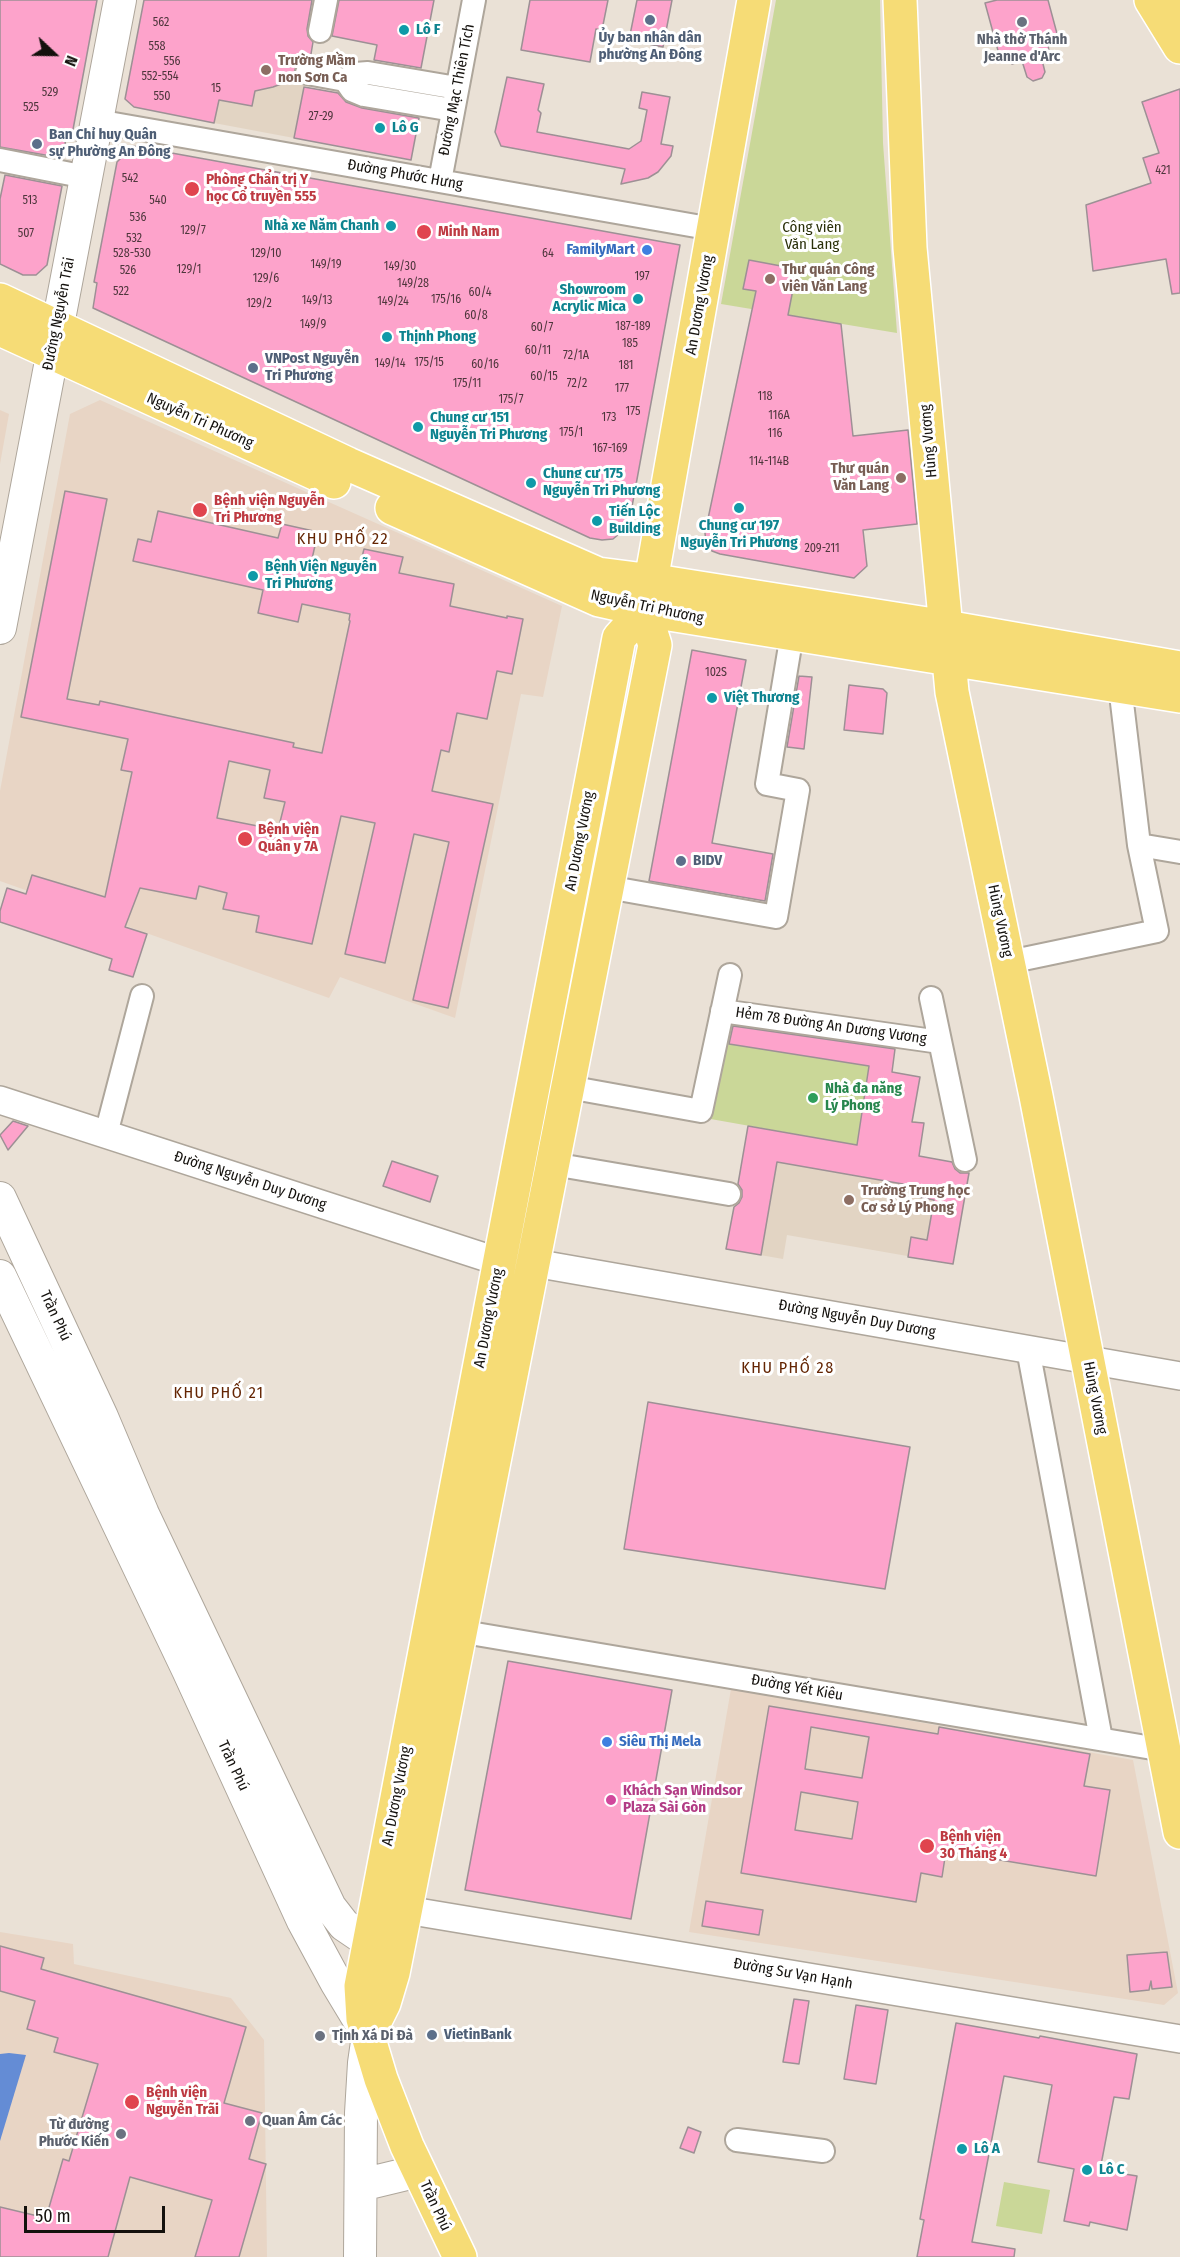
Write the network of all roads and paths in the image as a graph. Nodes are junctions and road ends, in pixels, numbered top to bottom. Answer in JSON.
{"nodes":[{"id":1,"x":120,"y":0,"type":"edge"},
{"id":2,"x":326,"y":0,"type":"edge"},
{"id":3,"x":474,"y":0,"type":"edge"},
{"id":4,"x":754,"y":0,"type":"edge"},
{"id":5,"x":900,"y":0,"type":"edge"},
{"id":6,"x":1150,"y":0,"type":"edge"},
{"id":7,"x":320,"y":31,"type":"dead end"},
{"id":8,"x":1180,"y":47,"type":"edge"},
{"id":9,"x":307,"y":73,"type":"dead end"},
{"id":10,"x":345,"y":80,"type":"junction"},
{"id":11,"x":457,"y":88,"type":"junction"},
{"id":12,"x":453,"y":110,"type":"junction"},
{"id":13,"x":97,"y":121,"type":"junction"},
{"id":14,"x":0,"y":160,"type":"edge"},
{"id":15,"x":86,"y":177,"type":"junction"},
{"id":16,"x":440,"y":181,"type":"junction"},
{"id":17,"x":713,"y":229,"type":"junction"},
{"id":18,"x":0,"y":300,"type":"edge"},
{"id":19,"x":0,"y":329,"type":"edge"},
{"id":20,"x":54,"y":339,"type":"junction"},
{"id":21,"x":647,"y":595,"type":"junction"},
{"id":22,"x":883,"y":618,"type":"junction"},
{"id":23,"x":946,"y":627,"type":"junction"},
{"id":24,"x":0,"y":628,"type":"edge"},
{"id":25,"x":792,"y":634,"type":"junction"},
{"id":26,"x":886,"y":650,"type":"junction"},
{"id":27,"x":948,"y":660,"type":"junction"},
{"id":28,"x":1180,"y":668,"type":"edge"},
{"id":29,"x":1122,"y":672,"type":"junction"},
{"id":30,"x":1180,"y":696,"type":"edge"},
{"id":31,"x":1139,"y":845,"type":"junction"},
{"id":32,"x":1180,"y":852,"type":"edge"},
{"id":33,"x":608,"y":887,"type":"junction"},
{"id":34,"x":1009,"y":962,"type":"junction"},
{"id":35,"x":730,"y":975,"type":"dead end"},
{"id":36,"x":142,"y":996,"type":"dead end"},
{"id":37,"x":931,"y":998,"type":"dead end"},
{"id":38,"x":722,"y":1011,"type":"junction"},
{"id":39,"x":940,"y":1042,"type":"junction"},
{"id":40,"x":568,"y":1087,"type":"junction"},
{"id":41,"x":0,"y":1100,"type":"edge"},
{"id":42,"x":106,"y":1134,"type":"junction"},
{"id":43,"x":520,"y":1158,"type":"junction"},
{"id":44,"x":965,"y":1160,"type":"dead end"},
{"id":45,"x":553,"y":1164,"type":"junction"},
{"id":46,"x":729,"y":1194,"type":"dead end"},
{"id":47,"x":0,"y":1198,"type":"edge"},
{"id":48,"x":500,"y":1262,"type":"junction"},
{"id":49,"x":534,"y":1263,"type":"junction"},
{"id":50,"x":0,"y":1276,"type":"edge"},
{"id":51,"x":1028,"y":1349,"type":"junction"},
{"id":52,"x":1088,"y":1360,"type":"junction"},
{"id":53,"x":1180,"y":1376,"type":"edge"},
{"id":54,"x":167,"y":1594,"type":"junction"},
{"id":55,"x":445,"y":1629,"type":"junction"},
{"id":56,"x":1101,"y":1739,"type":"junction"},
{"id":57,"x":1164,"y":1750,"type":"junction"},
{"id":58,"x":1180,"y":1832,"type":"edge"},
{"id":59,"x":391,"y":1907,"type":"junction"},
{"id":60,"x":384,"y":1946,"type":"junction"},
{"id":61,"x":368,"y":2036,"type":"junction"},
{"id":62,"x":1180,"y":2039,"type":"edge"},
{"id":63,"x":736,"y":2140,"type":"dead end"},
{"id":64,"x":823,"y":2151,"type":"dead end"},
{"id":65,"x":419,"y":2171,"type":"junction"},
{"id":66,"x":361,"y":2185,"type":"junction"},
{"id":67,"x":360,"y":2257,"type":"edge"},
{"id":68,"x":460,"y":2257,"type":"edge"}],
"edges":[{"from":1,"to":13,"type":"main road","name":"Đường Nguyễn Trãi"},
{"from":2,"to":7,"type":"street"},
{"from":3,"to":11,"type":"street","name":"Đường Mạc Thiên Tích"},
{"from":4,"to":17,"type":"main road","name":"An Dương Vương"},
{"from":5,"to":23,"type":"main road","name":"Hùng Vương"},
{"from":6,"to":8,"type":"main road"},
{"from":9,"to":10,"type":"street"},
{"from":10,"to":11,"type":"street"},
{"from":10,"to":12,"type":"street"},
{"from":11,"to":12,"type":"street","name":"Đường Mạc Thiên Tích"},
{"from":12,"to":16,"type":"street","name":"Đường Mạc Thiên Tích"},
{"from":13,"to":15,"type":"main road","name":"Đường Nguyễn Trãi"},
{"from":13,"to":16,"type":"street","name":"Đường Phước Hưng"},
{"from":14,"to":15,"type":"street"},
{"from":15,"to":20,"type":"main road","name":"Đường Nguyễn Trãi"},
{"from":16,"to":17,"type":"street","name":"Đường Phước Hưng"},
{"from":17,"to":21,"type":"main road","name":"An Dương Vương"},
{"from":18,"to":20,"type":"main road"},
{"from":19,"to":20,"type":"main road"},
{"from":20,"to":21,"type":"main road","name":"Nguyễn Tri Phương"},
{"from":20,"to":24,"type":"main road","name":"Đường Nguyễn Trãi"},
{"from":21,"to":22,"type":"main road","name":"Nguyễn Tri Phương"},
{"from":21,"to":25,"type":"main road","name":"Nguyễn Tri Phương"},
{"from":21,"to":33,"type":"main road","name":"An Dương Vương"},
{"from":21,"to":43,"type":"main road","name":"An Dương Vương"},
{"from":22,"to":23,"type":"main road","name":"Nguyễn Tri Phương"},
{"from":22,"to":26,"type":"main road"},
{"from":23,"to":27,"type":"main road","name":"Hùng Vương"},
{"from":23,"to":29,"type":"main road","name":"Nguyễn Tri Phương"},
{"from":25,"to":26,"type":"main road","name":"Nguyễn Tri Phương"},
{"from":25,"to":33,"type":"street"},
{"from":26,"to":27,"type":"main road","name":"Nguyễn Tri Phương"},
{"from":27,"to":29,"type":"main road","name":"Nguyễn Tri Phương"},
{"from":27,"to":34,"type":"main road","name":"Hùng Vương"},
{"from":28,"to":29,"type":"main road","name":"Nguyễn Tri Phương"},
{"from":29,"to":30,"type":"main road","name":"Nguyễn Tri Phương"},
{"from":29,"to":31,"type":"street"},
{"from":31,"to":32,"type":"street"},
{"from":31,"to":34,"type":"street"},
{"from":33,"to":40,"type":"main road","name":"An Dương Vương"},
{"from":34,"to":52,"type":"main road","name":"Hùng Vương"},
{"from":35,"to":38,"type":"street","name":"Hẻm 78 Đường An Dương Vương"},
{"from":36,"to":42,"type":"street"},
{"from":37,"to":39,"type":"street","name":"Hẻm 78 Đường An Dương Vương"},
{"from":38,"to":39,"type":"street","name":"Hẻm 78 Đường An Dương Vương"},
{"from":38,"to":40,"type":"street","name":"Hẻm 78 Đường An Dương Vương"},
{"from":39,"to":44,"type":"street","name":"Hẻm 78 Đường An Dương Vương"},
{"from":40,"to":45,"type":"main road","name":"An Dương Vương"},
{"from":41,"to":42,"type":"street","name":"Đường Nguyễn Duy Dương"},
{"from":42,"to":48,"type":"street","name":"Đường Nguyễn Duy Dương"},
{"from":43,"to":45,"type":"main road"},
{"from":43,"to":48,"type":"main road","name":"An Dương Vương"},
{"from":45,"to":46,"type":"street"},
{"from":45,"to":49,"type":"main road","name":"An Dương Vương"},
{"from":47,"to":54,"type":"main road","name":"Trần Phú"},
{"from":48,"to":49,"type":"main road"},
{"from":48,"to":55,"type":"main road","name":"An Dương Vương"},
{"from":49,"to":51,"type":"street","name":"Đường Nguyễn Duy Dương"},
{"from":49,"to":55,"type":"main road","name":"An Dương Vương"},
{"from":50,"to":54,"type":"main road","name":"Trần Phú"},
{"from":51,"to":52,"type":"street","name":"Đường Nguyễn Duy Dương"},
{"from":51,"to":56,"type":"street"},
{"from":52,"to":53,"type":"street","name":"Đường Nguyễn Duy Dương"},
{"from":52,"to":57,"type":"main road","name":"Hùng Vương"},
{"from":54,"to":60,"type":"main road","name":"Trần Phú"},
{"from":54,"to":61,"type":"main road","name":"Trần Phú"},
{"from":55,"to":56,"type":"street","name":"Đường Yết Kiêu"},
{"from":55,"to":59,"type":"main road","name":"An Dương Vương"},
{"from":56,"to":57,"type":"street","name":"Đường Yết Kiêu"},
{"from":57,"to":58,"type":"main road","name":"Hùng Vương"},
{"from":59,"to":60,"type":"main road","name":"An Dương Vương"},
{"from":59,"to":62,"type":"street","name":"Đường Sư Vạn Hạnh"},
{"from":60,"to":61,"type":"main road","name":"An Dương Vương"},
{"from":61,"to":65,"type":"main road","name":"Trần Phú"},
{"from":61,"to":66,"type":"main road","name":"An Dương Vương"},
{"from":63,"to":64,"type":"street"},
{"from":65,"to":66,"type":"main road"},
{"from":65,"to":68,"type":"main road","name":"Trần Phú"},
{"from":66,"to":67,"type":"main road","name":"An Dương Vương"}]}
